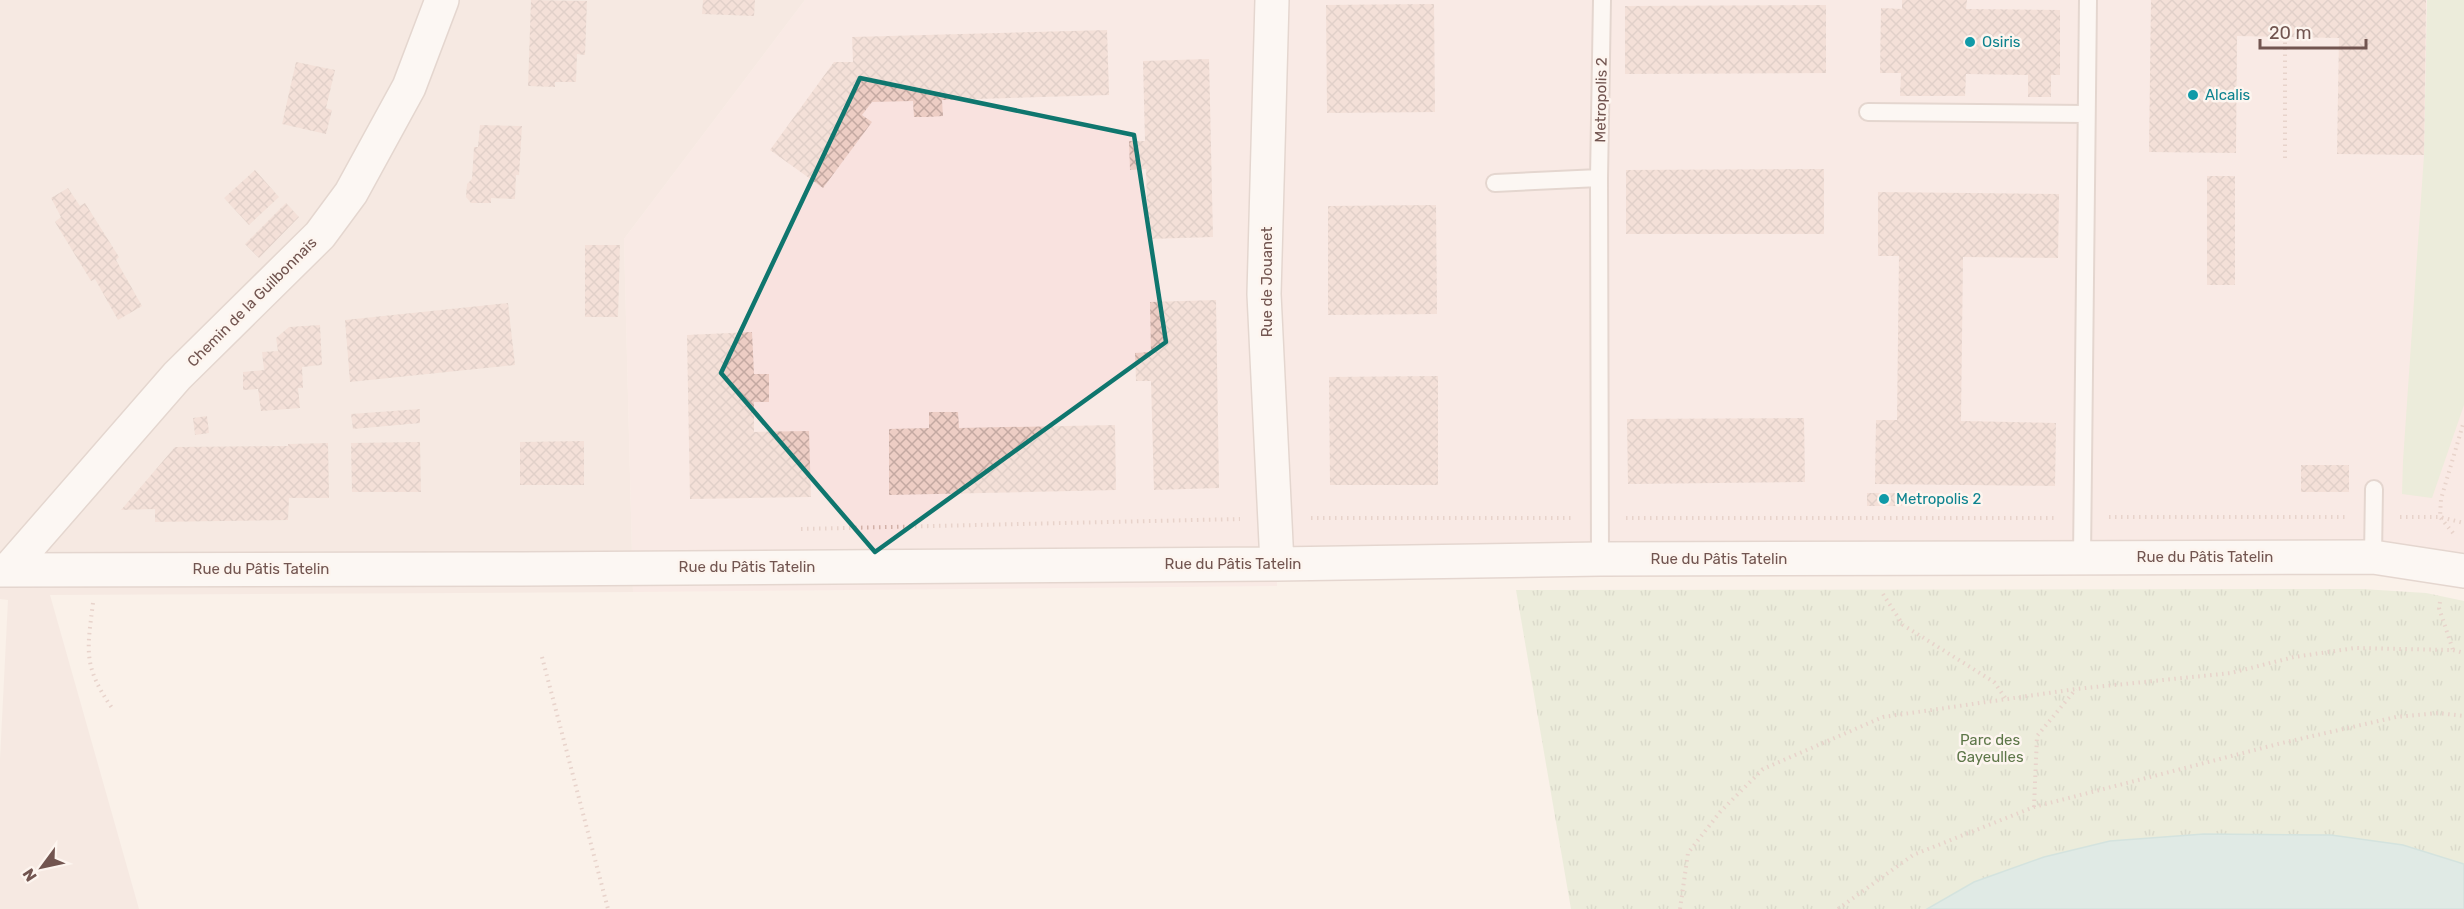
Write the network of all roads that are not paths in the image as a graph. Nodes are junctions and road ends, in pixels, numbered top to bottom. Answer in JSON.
{"nodes":[{"id":1,"x":442,"y":0,"type":"edge"},
{"id":2,"x":1272,"y":0,"type":"edge"},
{"id":3,"x":1602,"y":0,"type":"edge"},
{"id":4,"x":2088,"y":0,"type":"edge"},
{"id":5,"x":1868,"y":112,"type":"dead end"},
{"id":6,"x":2086,"y":114,"type":"junction"},
{"id":7,"x":1599,"y":178,"type":"junction"},
{"id":8,"x":1496,"y":183,"type":"dead end"},
{"id":9,"x":2374,"y":489,"type":"dead end"},
{"id":10,"x":2373,"y":557,"type":"junction"},
{"id":11,"x":2082,"y":558,"type":"junction"},
{"id":12,"x":1600,"y":560,"type":"junction"},
{"id":13,"x":1277,"y":564,"type":"junction"},
{"id":14,"x":4,"y":570,"type":"edge"},
{"id":15,"x":2464,"y":571,"type":"edge"}],
"edges":[{"from":1,"to":14,"type":"street","name":"Chemin de la Guilbonnais"},
{"from":2,"to":13,"type":"street","name":"Rue de Jouanet"},
{"from":3,"to":7,"type":"lane","name":"Metropolis 2"},
{"from":4,"to":6,"type":"lane"},
{"from":5,"to":6,"type":"lane"},
{"from":6,"to":11,"type":"lane"},
{"from":7,"to":8,"type":"lane"},
{"from":7,"to":12,"type":"lane","name":"Metropolis 2"},
{"from":9,"to":10,"type":"lane"},
{"from":10,"to":11,"type":"street","name":"Rue du Pâtis Tatelin"},
{"from":10,"to":15,"type":"street","name":"Rue du Pâtis Tatelin"},
{"from":11,"to":12,"type":"street","name":"Rue du Pâtis Tatelin"},
{"from":12,"to":13,"type":"street","name":"Rue du Pâtis Tatelin"},
{"from":13,"to":14,"type":"street","name":"Rue du Pâtis Tatelin"}]}
